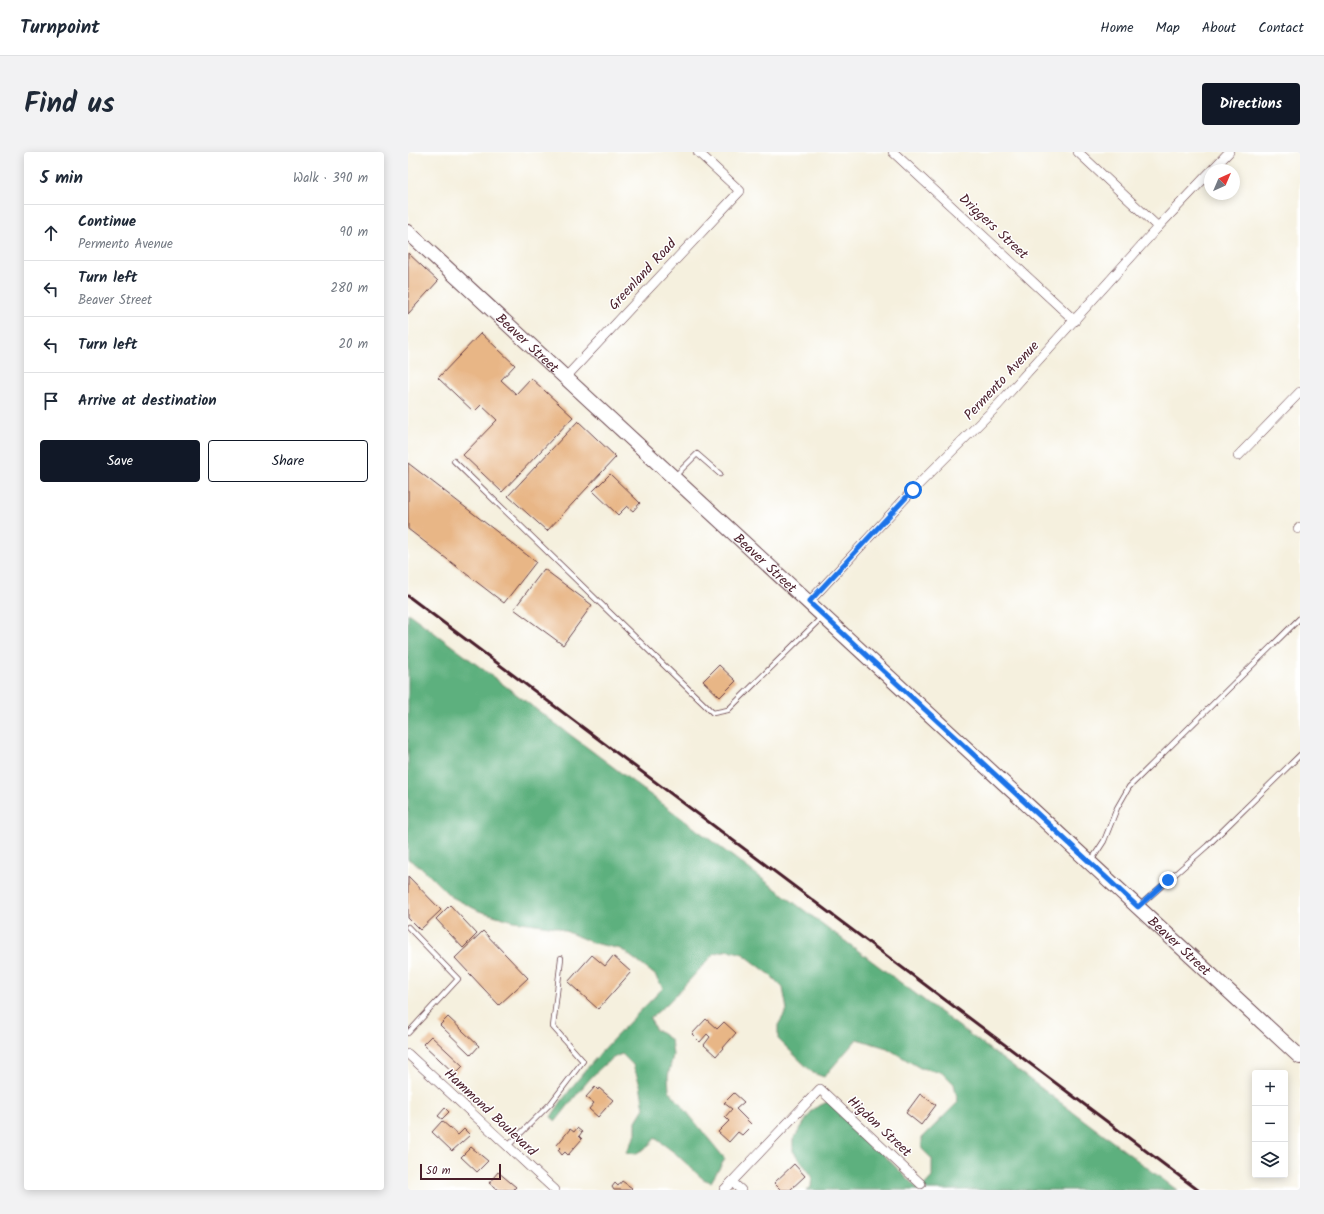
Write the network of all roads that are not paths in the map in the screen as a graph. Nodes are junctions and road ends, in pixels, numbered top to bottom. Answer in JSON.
{"nodes":[{"id":1,"x":698,"y":152,"type":"edge"},
{"id":2,"x":893,"y":152,"type":"edge"},
{"id":3,"x":1078,"y":152,"type":"edge"},
{"id":4,"x":1230,"y":152,"type":"edge"},
{"id":5,"x":1218,"y":164,"type":"edge"},
{"id":6,"x":1204,"y":178,"type":"edge"},
{"id":7,"x":1158,"y":227,"type":"junction"},
{"id":8,"x":408,"y":232,"type":"edge"},
{"id":9,"x":1075,"y":321,"type":"junction"},
{"id":10,"x":566,"y":377,"type":"junction"},
{"id":11,"x":1300,"y":392,"type":"edge"},
{"id":12,"x":1238,"y":456,"type":"dead end"},
{"id":13,"x":454,"y":461,"type":"dead end"},
{"id":14,"x":720,"y":474,"type":"dead end"},
{"id":15,"x":674,"y":478,"type":"junction"},
{"id":16,"x":809,"y":602,"type":"junction"},
{"id":17,"x":823,"y":616,"type":"junction"},
{"id":18,"x":1300,"y":618,"type":"edge"},
{"id":19,"x":1300,"y":755,"type":"edge"},
{"id":20,"x":1090,"y":863,"type":"junction"},
{"id":21,"x":1138,"y":907,"type":"junction"},
{"id":22,"x":408,"y":927,"type":"edge"},
{"id":23,"x":561,"y":958,"type":"dead end"},
{"id":24,"x":408,"y":1032,"type":"edge"},
{"id":25,"x":408,"y":1054,"type":"edge"},
{"id":26,"x":1300,"y":1057,"type":"edge"},
{"id":27,"x":508,"y":1146,"type":"junction"},
{"id":28,"x":732,"y":1182,"type":"junction"},
{"id":29,"x":921,"y":1184,"type":"dead end"},
{"id":30,"x":555,"y":1190,"type":"edge"},
{"id":31,"x":724,"y":1190,"type":"edge"},
{"id":32,"x":741,"y":1190,"type":"edge"}],
"edges":[{"from":1,"to":10,"type":"street","name":"Greenland Road"},
{"from":2,"to":9,"type":"street","name":"Driggers Street"},
{"from":3,"to":7,"type":"street"},
{"from":4,"to":5,"type":"street"},
{"from":6,"to":7,"type":"street","name":"Permento Avenue"},
{"from":7,"to":9,"type":"street","name":"Permento Avenue"},
{"from":8,"to":10,"type":"main road","name":"Beaver Street"},
{"from":9,"to":16,"type":"street","name":"Permento Avenue"},
{"from":10,"to":15,"type":"main road","name":"Beaver Street"},
{"from":11,"to":12,"type":"street"},
{"from":13,"to":17,"type":"lane"},
{"from":14,"to":15,"type":"lane"},
{"from":15,"to":16,"type":"main road","name":"Beaver Street"},
{"from":16,"to":17,"type":"main road","name":"Beaver Street"},
{"from":17,"to":20,"type":"main road","name":"Beaver Street"},
{"from":18,"to":20,"type":"lane"},
{"from":19,"to":21,"type":"lane"},
{"from":20,"to":21,"type":"main road","name":"Beaver Street"},
{"from":21,"to":26,"type":"main road","name":"Beaver Street"},
{"from":22,"to":24,"type":"lane"},
{"from":23,"to":27,"type":"lane"},
{"from":25,"to":27,"type":"street","name":"Hammond Boulevard"},
{"from":27,"to":30,"type":"street","name":"Hammond Boulevard"},
{"from":28,"to":29,"type":"street","name":"Higdon Street"},
{"from":28,"to":31,"type":"street"},
{"from":28,"to":32,"type":"street"}]}
